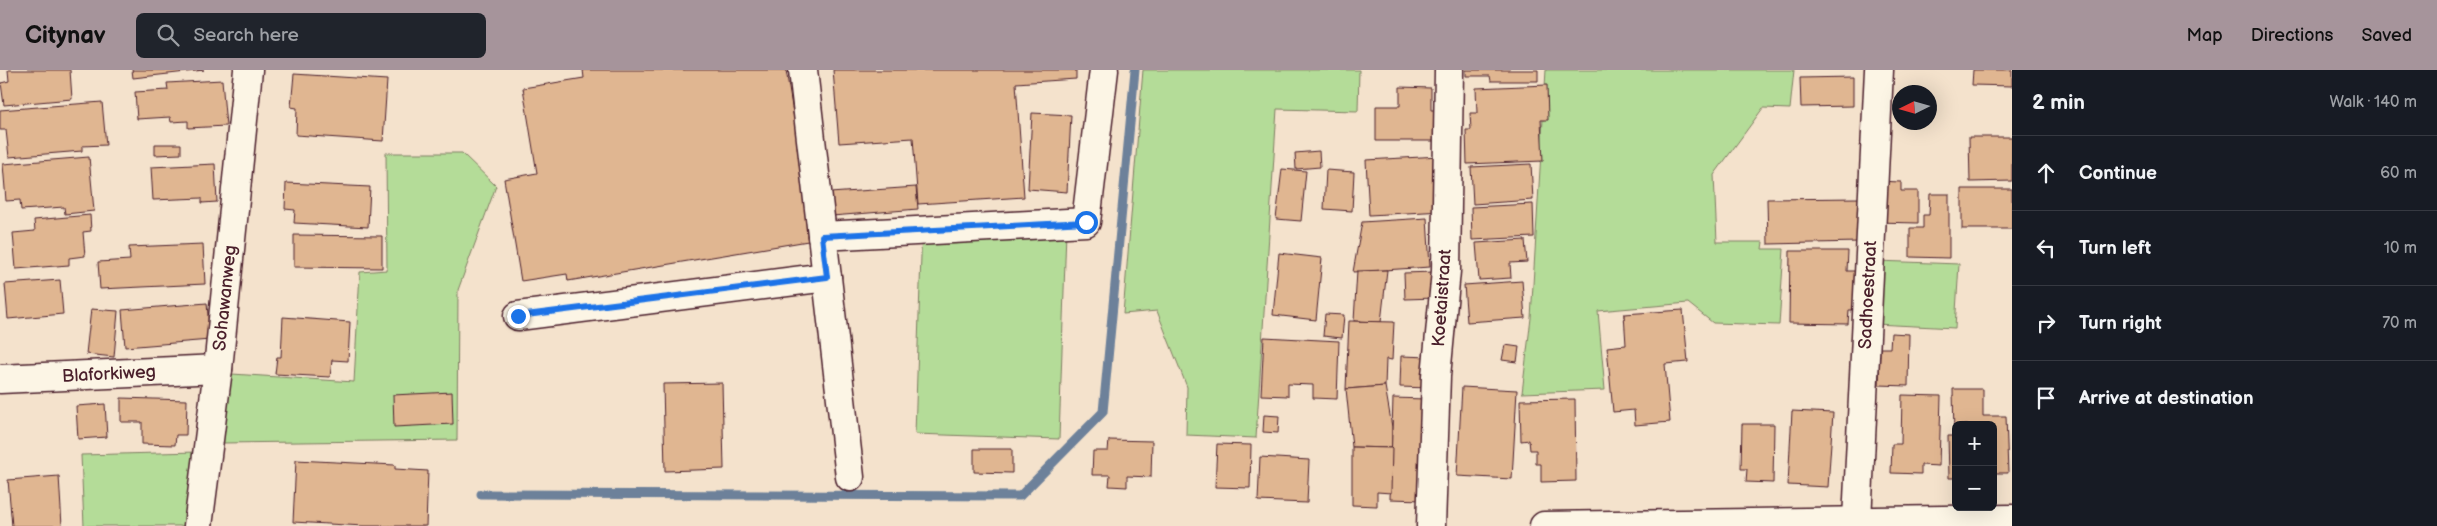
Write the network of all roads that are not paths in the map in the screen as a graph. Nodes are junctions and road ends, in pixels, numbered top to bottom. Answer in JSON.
{"nodes":[{"id":1,"x":248,"y":70,"type":"edge"},
{"id":2,"x":803,"y":70,"type":"edge"},
{"id":3,"x":1104,"y":70,"type":"edge"},
{"id":4,"x":1449,"y":70,"type":"edge"},
{"id":5,"x":1879,"y":70,"type":"edge"},
{"id":6,"x":822,"y":236,"type":"junction"},
{"id":7,"x":827,"y":277,"type":"junction"},
{"id":8,"x":518,"y":316,"type":"dead end"},
{"id":9,"x":218,"y":369,"type":"junction"},
{"id":10,"x":0,"y":379,"type":"edge"},
{"id":11,"x":850,"y":477,"type":"dead end"},
{"id":12,"x":2012,"y":515,"type":"edge"},
{"id":13,"x":1857,"y":520,"type":"junction"},
{"id":14,"x":1796,"y":524,"type":"edge"},
{"id":15,"x":1605,"y":525,"type":"edge"},
{"id":16,"x":198,"y":526,"type":"edge"},
{"id":17,"x":1431,"y":526,"type":"edge"},
{"id":18,"x":1544,"y":526,"type":"edge"}],
"edges":[{"from":1,"to":9,"type":"street","name":"Sohawanweg"},
{"from":2,"to":6,"type":"street"},
{"from":3,"to":6,"type":"street"},
{"from":4,"to":17,"type":"street","name":"Koetaistraat"},
{"from":5,"to":13,"type":"street","name":"Sadhoestraat"},
{"from":6,"to":7,"type":"street"},
{"from":7,"to":8,"type":"street"},
{"from":7,"to":11,"type":"street"},
{"from":9,"to":10,"type":"street","name":"Blaforkiweg"},
{"from":9,"to":16,"type":"street","name":"Sohawanweg"},
{"from":12,"to":13,"type":"street"},
{"from":13,"to":14,"type":"street"},
{"from":14,"to":15,"type":"street"},
{"from":15,"to":18,"type":"street"}]}
